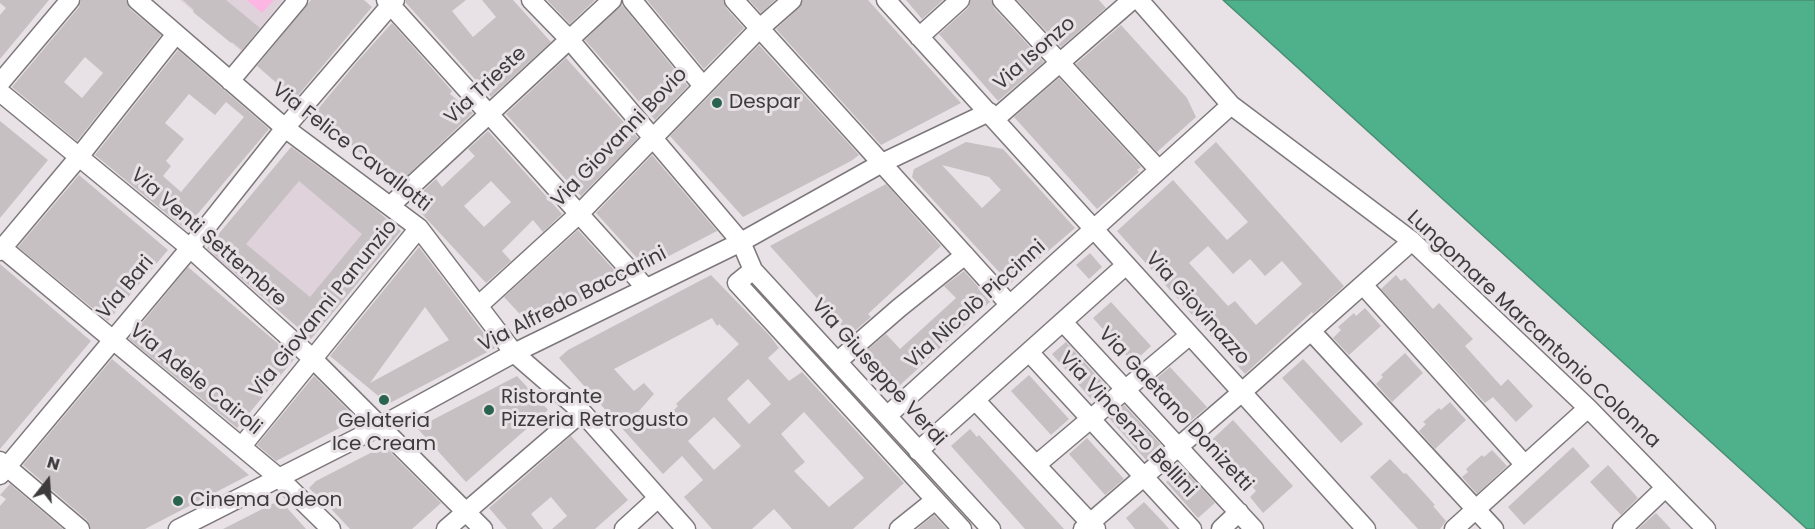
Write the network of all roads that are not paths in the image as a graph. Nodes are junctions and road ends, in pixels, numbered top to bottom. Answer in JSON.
{"nodes":[{"id":1,"x":70,"y":0,"type":"edge"},
{"id":2,"x":137,"y":0,"type":"edge"},
{"id":3,"x":298,"y":0,"type":"edge"},
{"id":4,"x":531,"y":0,"type":"edge"},
{"id":5,"x":612,"y":0,"type":"edge"},
{"id":6,"x":632,"y":0,"type":"edge"},
{"id":7,"x":734,"y":0,"type":"edge"},
{"id":8,"x":792,"y":0,"type":"edge"},
{"id":9,"x":886,"y":0,"type":"edge"},
{"id":10,"x":960,"y":0,"type":"edge"},
{"id":11,"x":1002,"y":0,"type":"edge"},
{"id":12,"x":1132,"y":0,"type":"edge"},
{"id":13,"x":1139,"y":0,"type":"edge"},
{"id":14,"x":391,"y":1,"type":"edge"},
{"id":15,"x":759,"y":29,"type":"junction"},
{"id":16,"x":176,"y":34,"type":"junction"},
{"id":17,"x":919,"y":37,"type":"junction"},
{"id":18,"x":569,"y":39,"type":"junction"},
{"id":19,"x":1060,"y":62,"type":"junction"},
{"id":20,"x":230,"y":81,"type":"junction"},
{"id":21,"x":0,"y":83,"type":"edge"},
{"id":22,"x":703,"y":86,"type":"junction"},
{"id":23,"x":0,"y":92,"type":"edge"},
{"id":24,"x":1231,"y":105,"type":"junction"},
{"id":25,"x":490,"y":113,"type":"junction"},
{"id":26,"x":992,"y":116,"type":"junction"},
{"id":27,"x":285,"y":128,"type":"junction"},
{"id":28,"x":652,"y":138,"type":"junction"},
{"id":29,"x":78,"y":158,"type":"junction"},
{"id":30,"x":882,"y":163,"type":"junction"},
{"id":31,"x":1159,"y":170,"type":"junction"},
{"id":32,"x":391,"y":205,"type":"junction"},
{"id":33,"x":580,"y":213,"type":"junction"},
{"id":34,"x":419,"y":228,"type":"junction"},
{"id":35,"x":1094,"y":229,"type":"junction"},
{"id":36,"x":1412,"y":241,"type":"junction"},
{"id":37,"x":741,"y":242,"type":"junction"},
{"id":38,"x":1,"y":248,"type":"edge"},
{"id":39,"x":190,"y":248,"type":"junction"},
{"id":40,"x":965,"y":255,"type":"junction"},
{"id":41,"x":1126,"y":265,"type":"junction"},
{"id":42,"x":753,"y":270,"type":"junction"},
{"id":43,"x":1363,"y":285,"type":"junction"},
{"id":44,"x":646,"y":288,"type":"junction"},
{"id":45,"x":1010,"y":305,"type":"junction"},
{"id":46,"x":478,"y":306,"type":"junction"},
{"id":47,"x":1063,"y":322,"type":"junction"},
{"id":48,"x":1311,"y":331,"type":"junction"},
{"id":49,"x":1190,"y":335,"type":"junction"},
{"id":50,"x":111,"y":340,"type":"junction"},
{"id":51,"x":1029,"y":352,"type":"junction"},
{"id":52,"x":514,"y":353,"type":"junction"},
{"id":53,"x":312,"y":358,"type":"junction"},
{"id":54,"x":838,"y":361,"type":"junction"},
{"id":55,"x":1125,"y":389,"type":"junction"},
{"id":56,"x":1242,"y":393,"type":"junction"},
{"id":57,"x":975,"y":400,"type":"junction"},
{"id":58,"x":1588,"y":408,"type":"junction"},
{"id":59,"x":582,"y":412,"type":"junction"},
{"id":60,"x":888,"y":415,"type":"junction"},
{"id":61,"x":1091,"y":418,"type":"junction"},
{"id":62,"x":381,"y":426,"type":"junction"},
{"id":63,"x":242,"y":446,"type":"junction"},
{"id":64,"x":1178,"y":447,"type":"junction"},
{"id":65,"x":918,"y":451,"type":"junction"},
{"id":66,"x":1036,"y":465,"type":"junction"},
{"id":67,"x":1525,"y":465,"type":"junction"},
{"id":68,"x":2,"y":467,"type":"edge"},
{"id":69,"x":1144,"y":476,"type":"junction"},
{"id":70,"x":279,"y":478,"type":"junction"},
{"id":71,"x":1665,"y":488,"type":"junction"},
{"id":72,"x":658,"y":498,"type":"junction"},
{"id":73,"x":934,"y":501,"type":"junction"},
{"id":74,"x":1475,"y":509,"type":"junction"},
{"id":75,"x":467,"y":512,"type":"junction"},
{"id":76,"x":1239,"y":512,"type":"junction"},
{"id":77,"x":1090,"y":527,"type":"edge"},
{"id":78,"x":80,"y":529,"type":"edge"},
{"id":79,"x":178,"y":529,"type":"edge"},
{"id":80,"x":331,"y":529,"type":"edge"},
{"id":81,"x":446,"y":529,"type":"edge"},
{"id":82,"x":483,"y":529,"type":"edge"},
{"id":83,"x":624,"y":529,"type":"edge"},
{"id":84,"x":686,"y":529,"type":"edge"},
{"id":85,"x":899,"y":529,"type":"edge"},
{"id":86,"x":962,"y":529,"type":"edge"},
{"id":87,"x":991,"y":529,"type":"edge"},
{"id":88,"x":1192,"y":529,"type":"edge"},
{"id":89,"x":1221,"y":529,"type":"edge"},
{"id":90,"x":1254,"y":529,"type":"edge"},
{"id":91,"x":1366,"y":529,"type":"edge"},
{"id":92,"x":1454,"y":529,"type":"edge"},
{"id":93,"x":1494,"y":529,"type":"edge"},
{"id":94,"x":1622,"y":529,"type":"edge"},
{"id":95,"x":1706,"y":529,"type":"edge"}],
"edges":[{"from":1,"to":21,"type":"street"},
{"from":2,"to":16,"type":"street","name":"Via Felice Cavallotti"},
{"from":3,"to":20,"type":"street"},
{"from":4,"to":18,"type":"street","name":"Via Giuseppe Verdi"},
{"from":5,"to":18,"type":"street","name":"Via Trieste"},
{"from":6,"to":22,"type":"street"},
{"from":7,"to":15,"type":"street"},
{"from":8,"to":15,"type":"street","name":"Via Giovanni Bovio"},
{"from":9,"to":17,"type":"street","name":"Via Giovinazzo"},
{"from":10,"to":17,"type":"street"},
{"from":11,"to":19,"type":"street"},
{"from":12,"to":19,"type":"street","name":"Via Isonzo"},
{"from":13,"to":24,"type":"street","name":"Lungomare Marcantonio Colonna"},
{"from":14,"to":25,"type":"street"},
{"from":14,"to":27,"type":"street","name":"Via Bari"},
{"from":15,"to":22,"type":"street","name":"Via Giovanni Bovio"},
{"from":15,"to":30,"type":"street"},
{"from":16,"to":20,"type":"street","name":"Via Felice Cavallotti"},
{"from":16,"to":29,"type":"street"},
{"from":17,"to":26,"type":"street","name":"Via Giovinazzo"},
{"from":18,"to":25,"type":"street","name":"Via Trieste"},
{"from":18,"to":28,"type":"street","name":"Via Giuseppe Verdi"},
{"from":19,"to":26,"type":"street","name":"Via Isonzo"},
{"from":19,"to":31,"type":"street"},
{"from":20,"to":27,"type":"street","name":"Via Felice Cavallotti"},
{"from":22,"to":28,"type":"street","name":"Via Giovanni Bovio"},
{"from":23,"to":29,"type":"street","name":"Via Venti Settembre"},
{"from":24,"to":31,"type":"street","name":"Via Nicolò Piccinni"},
{"from":24,"to":36,"type":"street","name":"Lungomare Marcantonio Colonna"},
{"from":25,"to":32,"type":"street","name":"Via Trieste"},
{"from":25,"to":33,"type":"street"},
{"from":26,"to":30,"type":"street","name":"Via Alfredo Baccarini"},
{"from":26,"to":35,"type":"street","name":"Via Giovinazzo"},
{"from":27,"to":32,"type":"street","name":"Via Felice Cavallotti"},
{"from":27,"to":39,"type":"street","name":"Via Bari"},
{"from":28,"to":33,"type":"street","name":"Via Giovanni Bovio"},
{"from":28,"to":37,"type":"street","name":"Via Giuseppe Verdi"},
{"from":29,"to":38,"type":"street"},
{"from":29,"to":39,"type":"street","name":"Via Venti Settembre"},
{"from":30,"to":37,"type":"street","name":"Via Alfredo Baccarini"},
{"from":30,"to":40,"type":"street"},
{"from":31,"to":35,"type":"street","name":"Via Nicolò Piccinni"},
{"from":32,"to":34,"type":"street","name":"Via Felice Cavallotti"},
{"from":33,"to":44,"type":"street"},
{"from":33,"to":46,"type":"street","name":"Via Giovanni Bovio"},
{"from":34,"to":46,"type":"street","name":"Via Felice Cavallotti"},
{"from":34,"to":53,"type":"street","name":"Via Giovanni Panunzio"},
{"from":35,"to":41,"type":"street","name":"Via Giovinazzo"},
{"from":35,"to":45,"type":"street","name":"Via Nicolò Piccinni"},
{"from":36,"to":43,"type":"street"},
{"from":36,"to":58,"type":"street","name":"Lungomare Marcantonio Colonna"},
{"from":37,"to":42,"type":"street","name":"Via Giuseppe Verdi"},
{"from":37,"to":44,"type":"street","name":"Via Alfredo Baccarini"},
{"from":38,"to":50,"type":"street","name":"Via Adele Cairoli"},
{"from":39,"to":50,"type":"street","name":"Via Bari"},
{"from":39,"to":53,"type":"street","name":"Via Venti Settembre"},
{"from":40,"to":45,"type":"street"},
{"from":40,"to":54,"type":"street"},
{"from":41,"to":47,"type":"street"},
{"from":41,"to":49,"type":"street","name":"Via Giovinazzo"},
{"from":42,"to":54,"type":"street","name":"Via Giuseppe Verdi"},
{"from":42,"to":73,"type":"street"},
{"from":43,"to":48,"type":"street"},
{"from":43,"to":67,"type":"street"},
{"from":44,"to":52,"type":"street","name":"Via Alfredo Baccarini"},
{"from":45,"to":60,"type":"street","name":"Via Nicolò Piccinni"},
{"from":46,"to":52,"type":"street","name":"Via Felice Cavallotti"},
{"from":47,"to":51,"type":"street"},
{"from":47,"to":55,"type":"street","name":"Via Gaetano Donizetti"},
{"from":48,"to":56,"type":"street"},
{"from":48,"to":74,"type":"street"},
{"from":49,"to":55,"type":"street"},
{"from":49,"to":56,"type":"street","name":"Via Giovinazzo"},
{"from":50,"to":63,"type":"street","name":"Via Adele Cairoli"},
{"from":50,"to":68,"type":"street","name":"Via Bari"},
{"from":51,"to":57,"type":"street"},
{"from":51,"to":61,"type":"street","name":"Via Vincenzo Bellini"},
{"from":52,"to":59,"type":"street","name":"Via Felice Cavallotti"},
{"from":52,"to":62,"type":"street","name":"Via Alfredo Baccarini"},
{"from":53,"to":62,"type":"street","name":"Via Venti Settembre"},
{"from":53,"to":63,"type":"street","name":"Via Giovanni Panunzio"},
{"from":54,"to":60,"type":"street","name":"Via Giuseppe Verdi"},
{"from":55,"to":61,"type":"street"},
{"from":55,"to":64,"type":"street","name":"Via Gaetano Donizetti"},
{"from":56,"to":64,"type":"street"},
{"from":56,"to":91,"type":"street","name":"Via Giovinazzo"},
{"from":57,"to":65,"type":"street"},
{"from":57,"to":66,"type":"street"},
{"from":58,"to":67,"type":"street"},
{"from":58,"to":71,"type":"street","name":"Lungomare Marcantonio Colonna"},
{"from":59,"to":72,"type":"street","name":"Via Felice Cavallotti"},
{"from":59,"to":75,"type":"street"},
{"from":60,"to":65,"type":"street","name":"Via Giuseppe Verdi"},
{"from":61,"to":66,"type":"street"},
{"from":61,"to":69,"type":"street","name":"Via Vincenzo Bellini"},
{"from":62,"to":70,"type":"street","name":"Via Alfredo Baccarini"},
{"from":62,"to":75,"type":"street","name":"Via Venti Settembre"},
{"from":63,"to":70,"type":"street","name":"Via Adele Cairoli"},
{"from":64,"to":69,"type":"street"},
{"from":64,"to":76,"type":"street","name":"Via Gaetano Donizetti"},
{"from":65,"to":87,"type":"street","name":"Via Giuseppe Verdi"},
{"from":66,"to":77,"type":"street"},
{"from":67,"to":74,"type":"street"},
{"from":68,"to":78,"type":"street"},
{"from":69,"to":77,"type":"street"},
{"from":69,"to":88,"type":"street","name":"Via Vincenzo Bellini"},
{"from":70,"to":79,"type":"street","name":"Via Alfredo Baccarini"},
{"from":70,"to":80,"type":"street","name":"Via Adele Cairoli"},
{"from":71,"to":94,"type":"street"},
{"from":71,"to":95,"type":"street","name":"Lungomare Marcantonio Colonna"},
{"from":72,"to":83,"type":"street"},
{"from":72,"to":84,"type":"street","name":"Via Felice Cavallotti"},
{"from":73,"to":85,"type":"street"},
{"from":73,"to":86,"type":"street"},
{"from":74,"to":92,"type":"street"},
{"from":74,"to":93,"type":"street"},
{"from":75,"to":81,"type":"street"},
{"from":75,"to":82,"type":"street","name":"Via Venti Settembre"},
{"from":76,"to":89,"type":"street"},
{"from":76,"to":90,"type":"street","name":"Via Gaetano Donizetti"}]}
